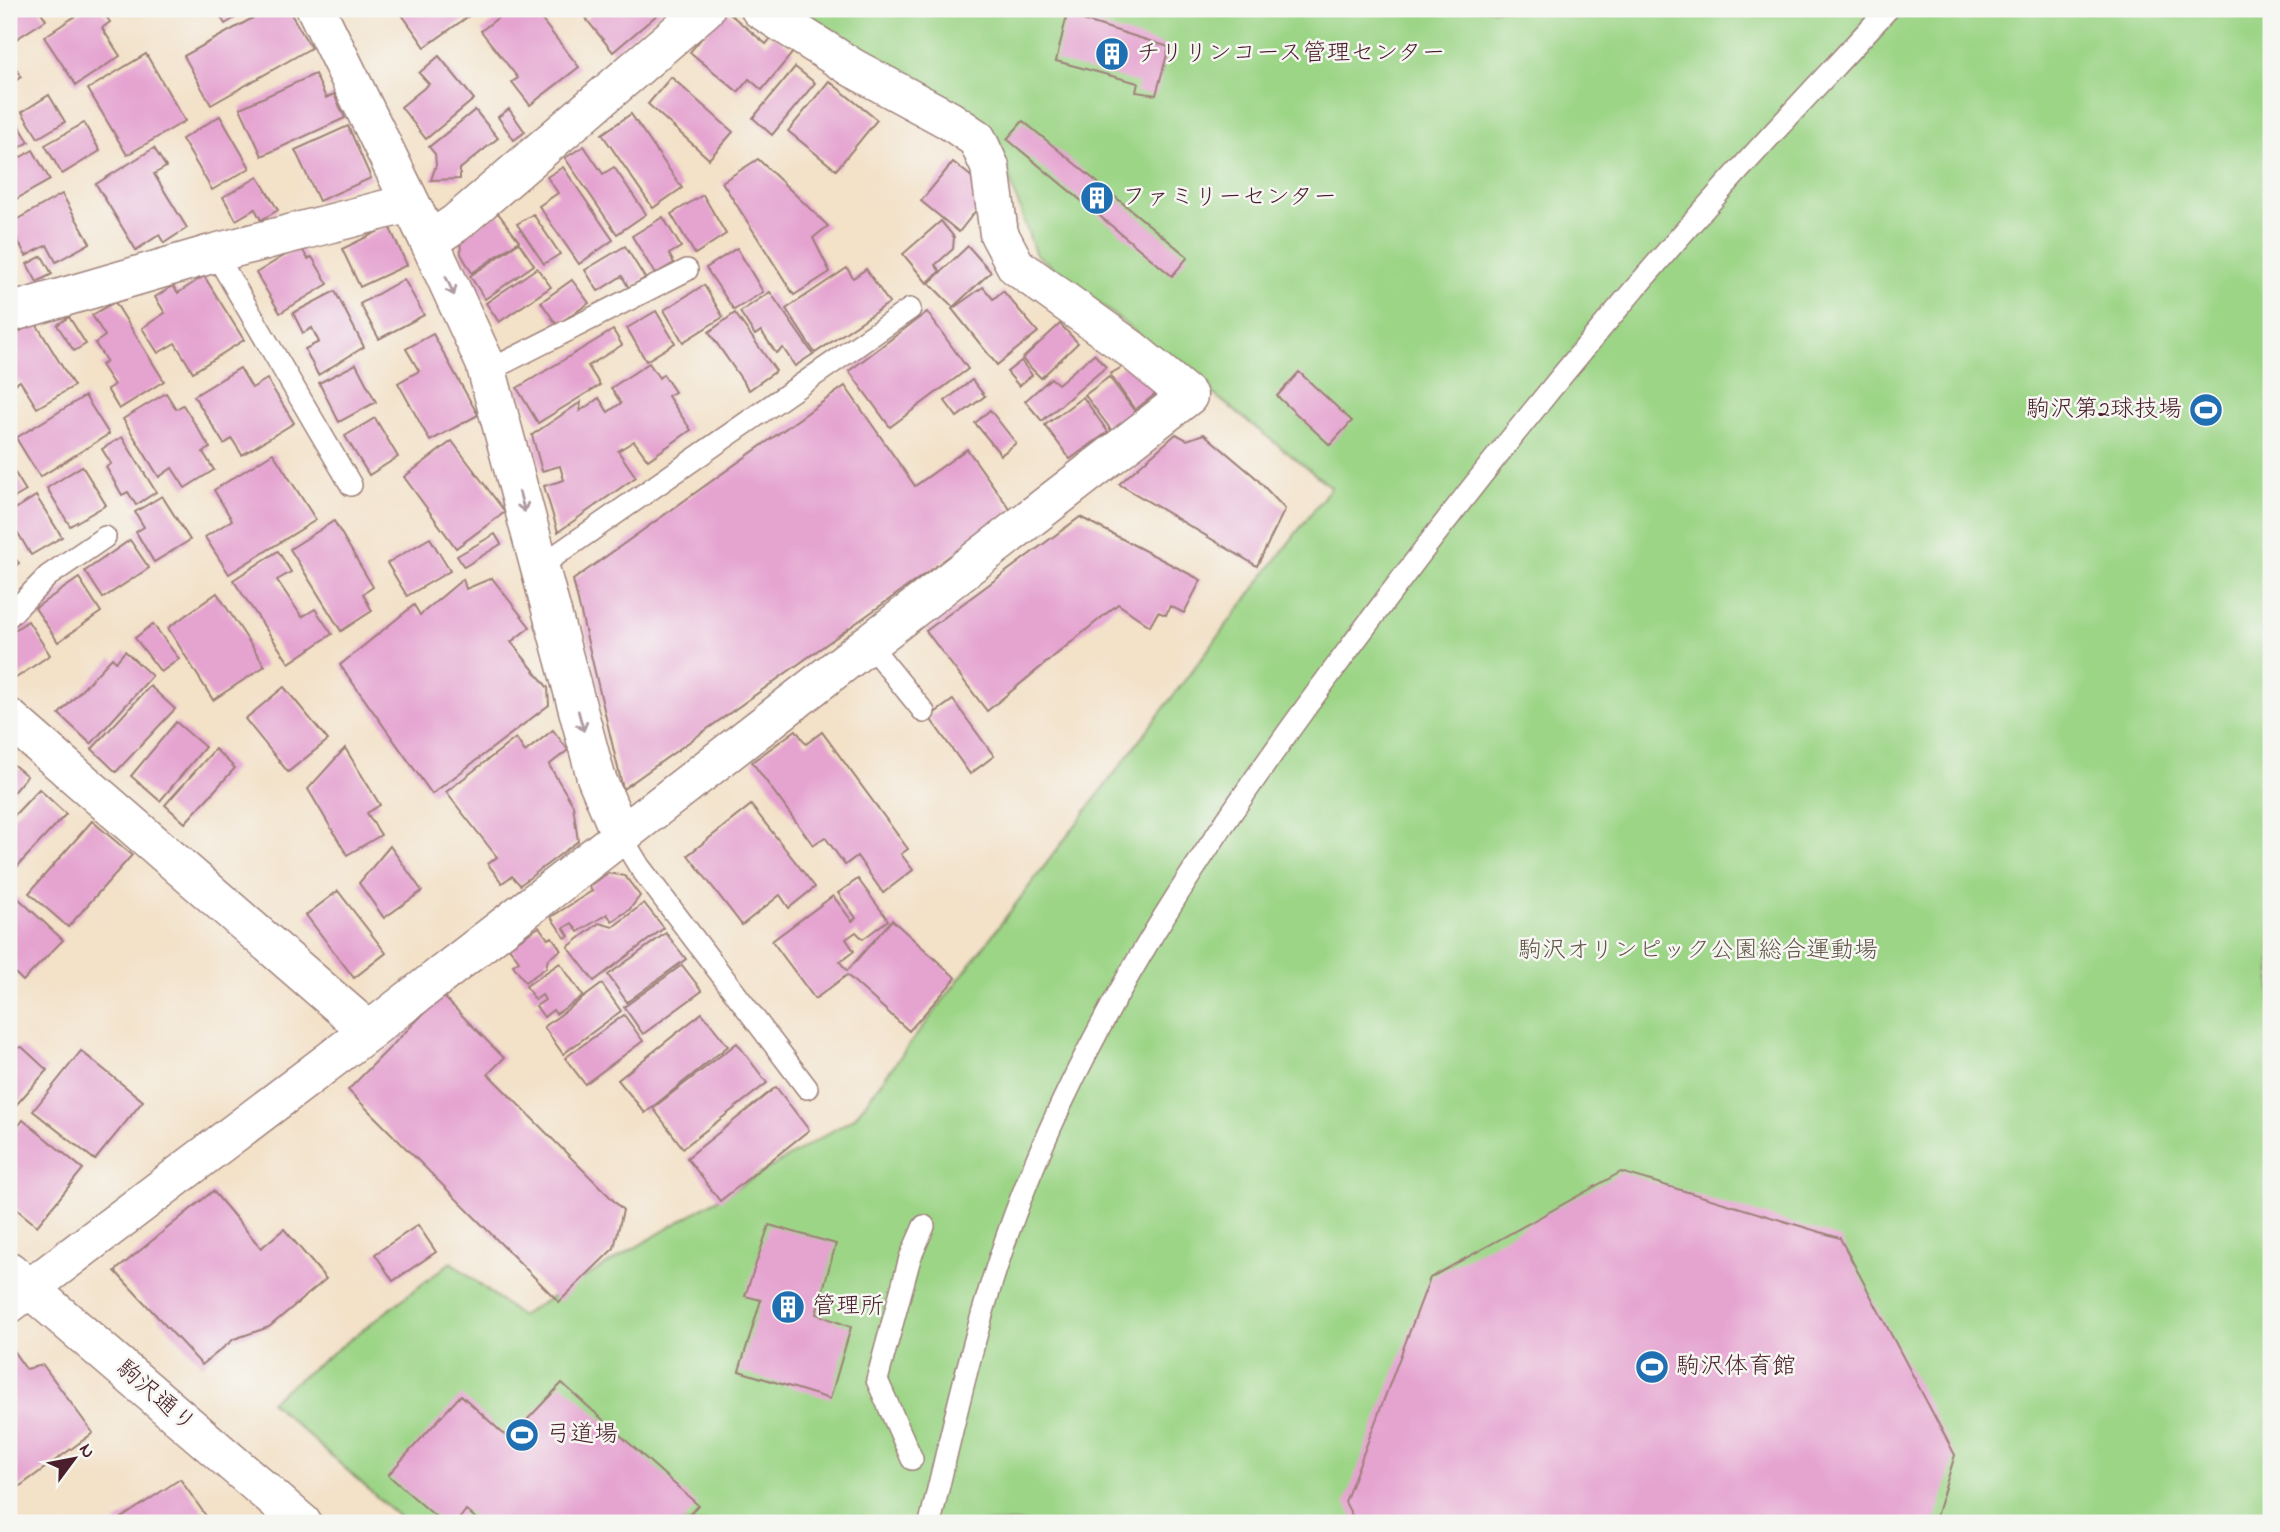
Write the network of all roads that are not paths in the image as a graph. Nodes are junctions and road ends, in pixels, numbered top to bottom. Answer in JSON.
{"nodes":[{"id":1,"x":316,"y":9,"type":"edge"},
{"id":2,"x":705,"y":9,"type":"edge"},
{"id":3,"x":760,"y":9,"type":"edge"},
{"id":4,"x":1888,"y":9,"type":"edge"},
{"id":5,"x":410,"y":203,"type":"junction"},
{"id":6,"x":429,"y":241,"type":"junction"},
{"id":7,"x":215,"y":253,"type":"junction"},
{"id":8,"x":687,"y":270,"type":"dead end"},
{"id":9,"x":910,"y":309,"type":"dead end"},
{"id":10,"x":9,"y":313,"type":"edge"},
{"id":11,"x":488,"y":371,"type":"junction"},
{"id":12,"x":351,"y":485,"type":"dead end"},
{"id":13,"x":105,"y":537,"type":"dead end"},
{"id":14,"x":539,"y":567,"type":"junction"},
{"id":15,"x":9,"y":616,"type":"edge"},
{"id":16,"x":869,"y":643,"type":"junction"},
{"id":17,"x":924,"y":712,"type":"dead end"},
{"id":18,"x":9,"y":718,"type":"edge"},
{"id":19,"x":621,"y":836,"type":"junction"},
{"id":20,"x":369,"y":1031,"type":"junction"},
{"id":21,"x":807,"y":1088,"type":"dead end"},
{"id":22,"x":923,"y":1226,"type":"dead end"},
{"id":23,"x":16,"y":1288,"type":"edge"},
{"id":24,"x":912,"y":1459,"type":"dead end"},
{"id":25,"x":302,"y":1523,"type":"edge"},
{"id":26,"x":930,"y":1523,"type":"edge"}],
"edges":[{"from":1,"to":5,"type":"street"},
{"from":2,"to":6,"type":"street"},
{"from":3,"to":16,"type":"street"},
{"from":4,"to":26,"type":"lane"},
{"from":5,"to":6,"type":"street"},
{"from":5,"to":7,"type":"street"},
{"from":6,"to":11,"type":"street","one_way":true},
{"from":7,"to":10,"type":"street"},
{"from":7,"to":12,"type":"lane"},
{"from":8,"to":11,"type":"lane"},
{"from":9,"to":14,"type":"lane"},
{"from":11,"to":14,"type":"street","one_way":true},
{"from":13,"to":15,"type":"lane"},
{"from":14,"to":19,"type":"street","one_way":true},
{"from":16,"to":17,"type":"lane"},
{"from":16,"to":19,"type":"street"},
{"from":18,"to":20,"type":"street"},
{"from":19,"to":20,"type":"street"},
{"from":19,"to":21,"type":"lane"},
{"from":20,"to":23,"type":"street"},
{"from":22,"to":24,"type":"lane"},
{"from":23,"to":25,"type":"street","name":"駒沢通り"}]}
